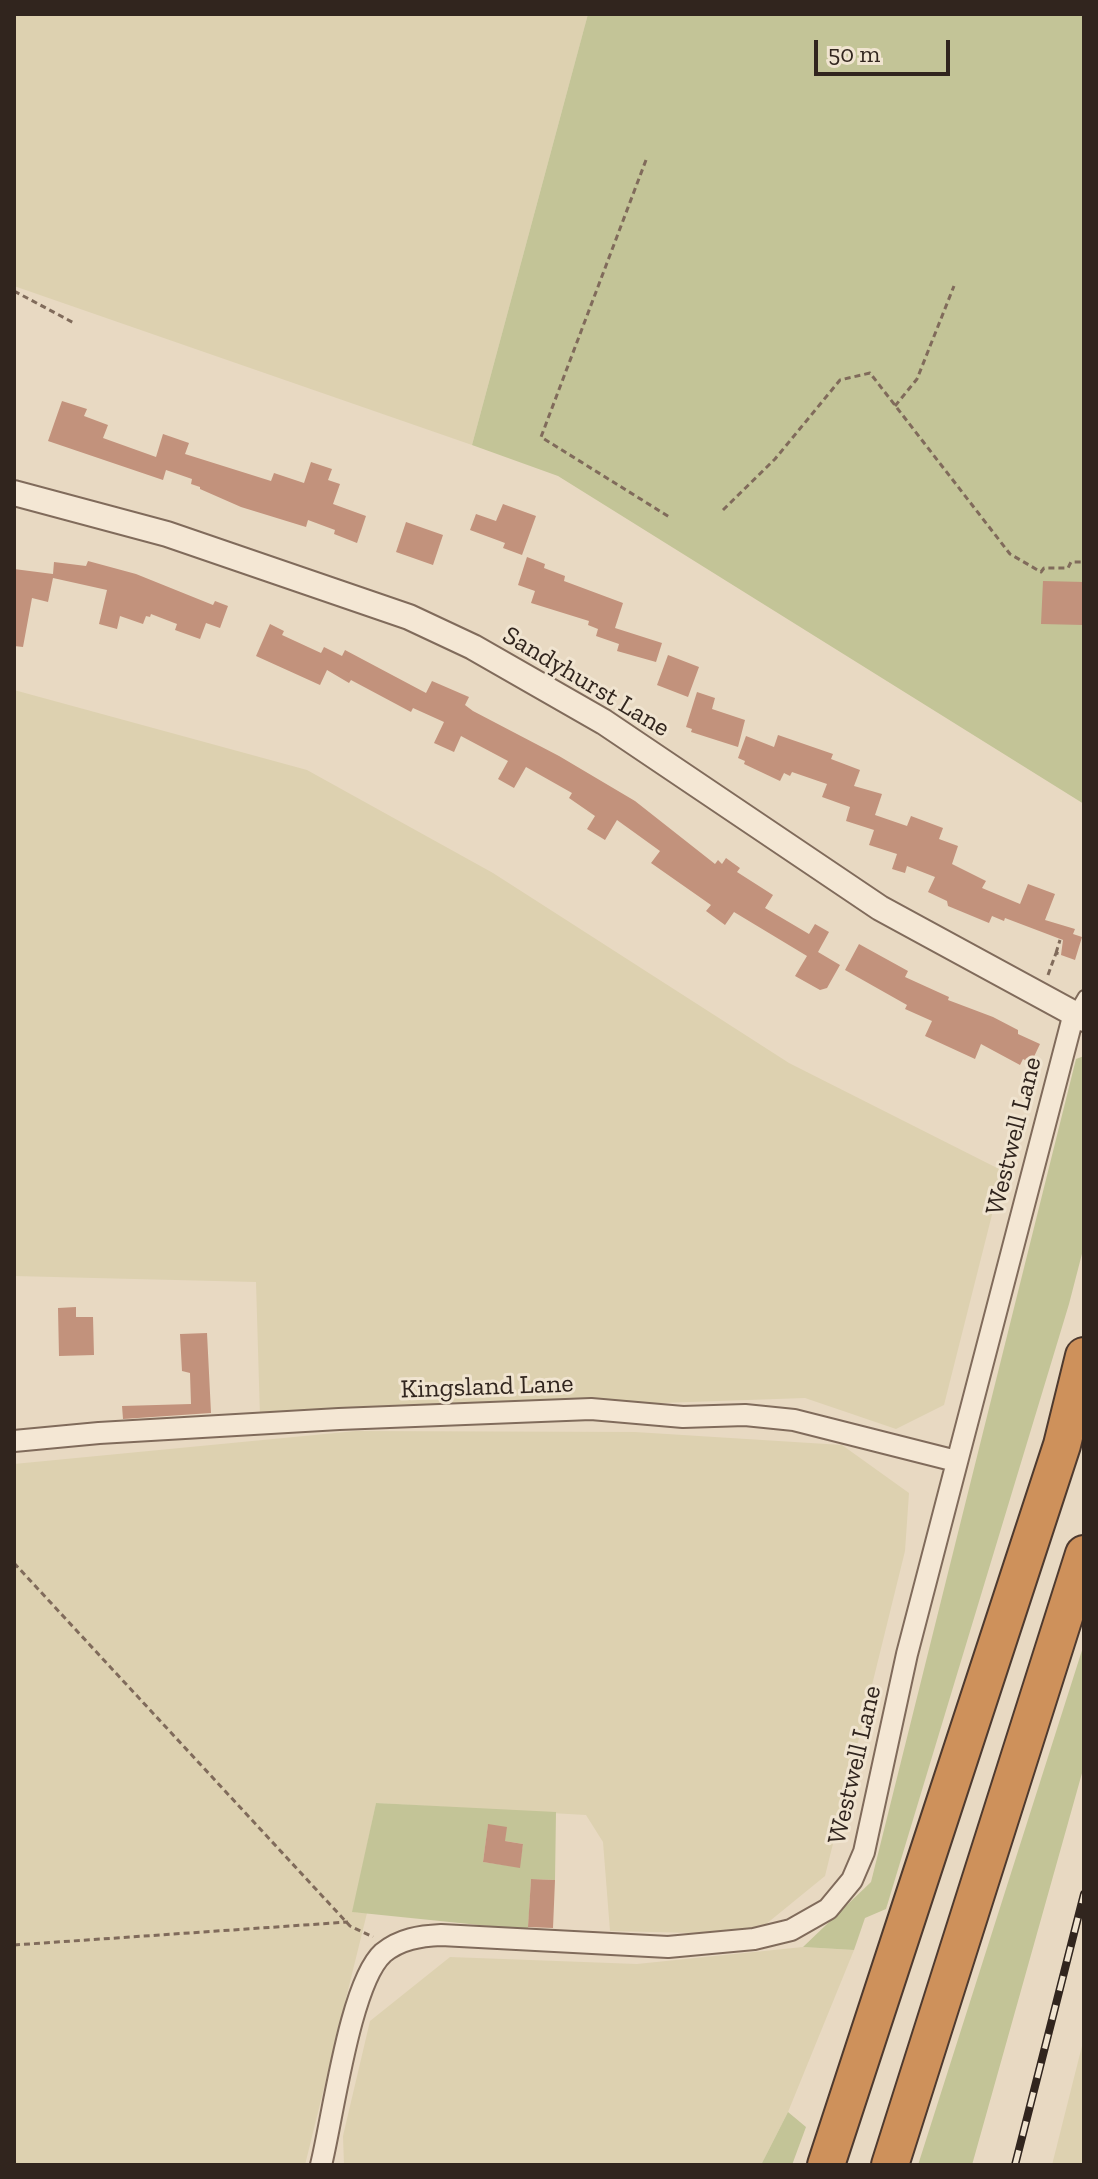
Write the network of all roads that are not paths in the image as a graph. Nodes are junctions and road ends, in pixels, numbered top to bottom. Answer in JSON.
{"nodes":[{"id":1,"x":14,"y":493,"type":"edge"},
{"id":2,"x":1081,"y":1009,"type":"edge"},
{"id":3,"x":1084,"y":1356,"type":"edge"},
{"id":4,"x":14,"y":1441,"type":"edge"},
{"id":5,"x":956,"y":1461,"type":"junction"},
{"id":6,"x":1084,"y":1554,"type":"edge"},
{"id":7,"x":321,"y":2165,"type":"edge"},
{"id":8,"x":826,"y":2165,"type":"edge"},
{"id":9,"x":890,"y":2165,"type":"edge"}],
"edges":[{"from":1,"to":2,"type":"street","name":"Sandyhurst Lane"},
{"from":2,"to":5,"type":"street","name":"Westwell Lane"},
{"from":3,"to":8,"type":"highway"},
{"from":4,"to":5,"type":"street","name":"Kingsland Lane"},
{"from":5,"to":7,"type":"street","name":"Westwell Lane"},
{"from":6,"to":9,"type":"highway"}]}
